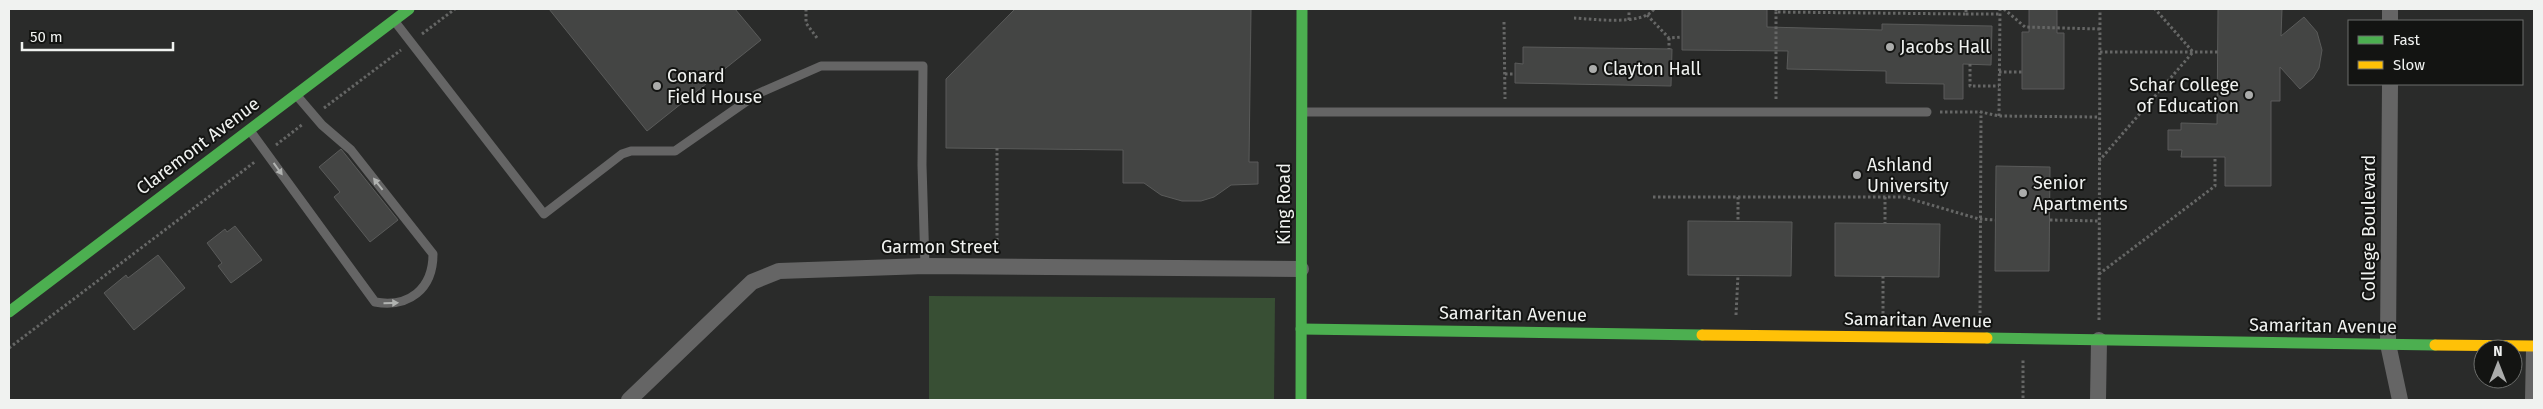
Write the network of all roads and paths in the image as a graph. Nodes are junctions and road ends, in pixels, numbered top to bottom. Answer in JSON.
{"nodes":[{"id":1,"x":409,"y":9,"type":"edge"},
{"id":2,"x":455,"y":9,"type":"edge"},
{"id":3,"x":806,"y":9,"type":"edge"},
{"id":4,"x":1302,"y":9,"type":"edge"},
{"id":5,"x":1629,"y":9,"type":"edge"},
{"id":6,"x":1654,"y":9,"type":"edge"},
{"id":7,"x":1966,"y":9,"type":"edge"},
{"id":8,"x":2002,"y":9,"type":"edge"},
{"id":9,"x":2100,"y":9,"type":"edge"},
{"id":10,"x":2154,"y":9,"type":"edge"},
{"id":11,"x":1776,"y":10,"type":"edge"},
{"id":12,"x":1860,"y":11,"type":"edge"},
{"id":13,"x":1966,"y":14,"type":"junction"},
{"id":14,"x":2000,"y":14,"type":"junction"},
{"id":15,"x":1647,"y":15,"type":"junction"},
{"id":16,"x":1574,"y":18,"type":"dead end"},
{"id":17,"x":394,"y":20,"type":"junction"},
{"id":18,"x":1629,"y":20,"type":"junction"},
{"id":19,"x":1504,"y":22,"type":"dead end"},
{"id":20,"x":2100,"y":29,"type":"junction"},
{"id":21,"x":1682,"y":37,"type":"dead end"},
{"id":22,"x":816,"y":38,"type":"dead end"},
{"id":23,"x":1669,"y":38,"type":"junction"},
{"id":24,"x":411,"y":42,"type":"junction"},
{"id":25,"x":1669,"y":49,"type":"dead end"},
{"id":26,"x":2100,"y":52,"type":"junction"},
{"id":27,"x":2193,"y":52,"type":"junction"},
{"id":28,"x":2218,"y":52,"type":"dead end"},
{"id":29,"x":1970,"y":64,"type":"dead end"},
{"id":30,"x":2000,"y":72,"type":"junction"},
{"id":31,"x":2022,"y":72,"type":"dead end"},
{"id":32,"x":1504,"y":74,"type":"junction"},
{"id":33,"x":1514,"y":74,"type":"dead end"},
{"id":34,"x":2390,"y":85,"type":"edge"},
{"id":35,"x":2000,"y":86,"type":"junction"},
{"id":36,"x":296,"y":95,"type":"junction"},
{"id":37,"x":1302,"y":112,"type":"junction"},
{"id":38,"x":1505,"y":112,"type":"junction"},
{"id":39,"x":1776,"y":112,"type":"junction"},
{"id":40,"x":1927,"y":112,"type":"joint"},
{"id":41,"x":1981,"y":112,"type":"junction"},
{"id":42,"x":314,"y":116,"type":"junction"},
{"id":43,"x":2000,"y":116,"type":"junction"},
{"id":44,"x":2099,"y":116,"type":"junction"},
{"id":45,"x":250,"y":130,"type":"junction"},
{"id":46,"x":997,"y":148,"type":"dead end"},
{"id":47,"x":266,"y":153,"type":"junction"},
{"id":48,"x":2215,"y":157,"type":"dead end"},
{"id":49,"x":2099,"y":161,"type":"junction"},
{"id":50,"x":1653,"y":197,"type":"dead end"},
{"id":51,"x":1738,"y":197,"type":"junction"},
{"id":52,"x":1885,"y":197,"type":"junction"},
{"id":53,"x":1979,"y":219,"type":"junction"},
{"id":54,"x":1995,"y":220,"type":"dead end"},
{"id":55,"x":2050,"y":220,"type":"dead end"},
{"id":56,"x":2099,"y":221,"type":"junction"},
{"id":57,"x":1738,"y":222,"type":"dead end"},
{"id":58,"x":1885,"y":223,"type":"dead end"},
{"id":59,"x":997,"y":253,"type":"dead end"},
{"id":60,"x":925,"y":266,"type":"junction"},
{"id":61,"x":1301,"y":269,"type":"junction"},
{"id":62,"x":2099,"y":274,"type":"junction"},
{"id":63,"x":1738,"y":275,"type":"dead end"},
{"id":64,"x":1883,"y":276,"type":"dead end"},
{"id":65,"x":9,"y":312,"type":"edge"},
{"id":66,"x":1301,"y":329,"type":"junction"},
{"id":67,"x":1736,"y":335,"type":"junction"},
{"id":68,"x":1883,"y":337,"type":"junction"},
{"id":69,"x":1980,"y":338,"type":"junction"},
{"id":70,"x":2099,"y":340,"type":"junction"},
{"id":71,"x":2388,"y":344,"type":"junction"},
{"id":72,"x":2534,"y":346,"type":"edge"},
{"id":73,"x":9,"y":348,"type":"edge"},
{"id":74,"x":2534,"y":350,"type":"edge"},
{"id":75,"x":2024,"y":353,"type":"dead end"},
{"id":76,"x":2023,"y":398,"type":"dead end"},
{"id":77,"x":629,"y":400,"type":"edge"},
{"id":78,"x":1301,"y":400,"type":"edge"},
{"id":79,"x":2098,"y":400,"type":"edge"},
{"id":80,"x":2400,"y":400,"type":"edge"},
{"id":81,"x":2533,"y":400,"type":"edge"}],
"edges":[{"from":1,"to":17,"type":"street","name":"Claremont Avenue"},
{"from":2,"to":24,"type":"path"},
{"from":3,"to":22,"type":"path"},
{"from":4,"to":37,"type":"street","name":"King Road"},
{"from":5,"to":18,"type":"path"},
{"from":6,"to":15,"type":"path"},
{"from":7,"to":13,"type":"path"},
{"from":8,"to":14,"type":"path"},
{"from":8,"to":20,"type":"path"},
{"from":9,"to":20,"type":"path"},
{"from":10,"to":27,"type":"path"},
{"from":11,"to":12,"type":"path"},
{"from":11,"to":39,"type":"path"},
{"from":12,"to":13,"type":"path"},
{"from":13,"to":14,"type":"path"},
{"from":14,"to":30,"type":"path"},
{"from":15,"to":18,"type":"path"},
{"from":15,"to":23,"type":"path"},
{"from":16,"to":18,"type":"path"},
{"from":17,"to":24,"type":"lane"},
{"from":17,"to":36,"type":"street","name":"Claremont Avenue"},
{"from":19,"to":32,"type":"path"},
{"from":20,"to":26,"type":"path"},
{"from":21,"to":23,"type":"path"},
{"from":23,"to":25,"type":"path"},
{"from":24,"to":42,"type":"path"},
{"from":24,"to":60,"type":"lane"},
{"from":26,"to":27,"type":"path"},
{"from":26,"to":44,"type":"path"},
{"from":27,"to":28,"type":"path"},
{"from":27,"to":49,"type":"path"},
{"from":29,"to":35,"type":"path"},
{"from":30,"to":31,"type":"path"},
{"from":30,"to":35,"type":"path"},
{"from":32,"to":33,"type":"path"},
{"from":32,"to":38,"type":"path"},
{"from":34,"to":71,"type":"street","name":"College Boulevard"},
{"from":35,"to":43,"type":"path"},
{"from":36,"to":42,"type":"lane"},
{"from":36,"to":45,"type":"street","name":"Claremont Avenue"},
{"from":37,"to":38,"type":"lane"},
{"from":37,"to":61,"type":"street","name":"King Road"},
{"from":38,"to":39,"type":"lane"},
{"from":39,"to":40,"type":"lane"},
{"from":40,"to":41,"type":"path"},
{"from":41,"to":43,"type":"path"},
{"from":41,"to":53,"type":"path"},
{"from":42,"to":47,"type":"path"},
{"from":47,"to":42,"type":"lane","one_way":true},
{"from":43,"to":44,"type":"path"},
{"from":44,"to":49,"type":"path"},
{"from":45,"to":47,"type":"lane"},
{"from":45,"to":65,"type":"street","name":"Claremont Avenue"},
{"from":46,"to":59,"type":"path"},
{"from":47,"to":73,"type":"path"},
{"from":48,"to":62,"type":"path"},
{"from":49,"to":56,"type":"path"},
{"from":50,"to":51,"type":"path"},
{"from":51,"to":52,"type":"path"},
{"from":51,"to":57,"type":"path"},
{"from":52,"to":53,"type":"path"},
{"from":52,"to":58,"type":"path"},
{"from":53,"to":54,"type":"path"},
{"from":53,"to":69,"type":"path"},
{"from":55,"to":56,"type":"path"},
{"from":56,"to":62,"type":"path"},
{"from":60,"to":61,"type":"street","name":"Garmon Street"},
{"from":60,"to":77,"type":"street","name":"Garmon Street"},
{"from":61,"to":66,"type":"street","name":"King Road"},
{"from":62,"to":70,"type":"path"},
{"from":63,"to":67,"type":"path"},
{"from":64,"to":68,"type":"path"},
{"from":66,"to":67,"type":"street","name":"Samaritan Avenue"},
{"from":66,"to":78,"type":"street","name":"King Road"},
{"from":67,"to":68,"type":"street","name":"Samaritan Avenue"},
{"from":68,"to":69,"type":"street","name":"Samaritan Avenue"},
{"from":69,"to":70,"type":"street","name":"Samaritan Avenue"},
{"from":70,"to":71,"type":"street","name":"Samaritan Avenue"},
{"from":70,"to":79,"type":"street"},
{"from":71,"to":72,"type":"street","name":"Samaritan Avenue"},
{"from":71,"to":80,"type":"street","name":"College Boulevard"},
{"from":74,"to":81,"type":"street"},
{"from":75,"to":76,"type":"path"}]}
